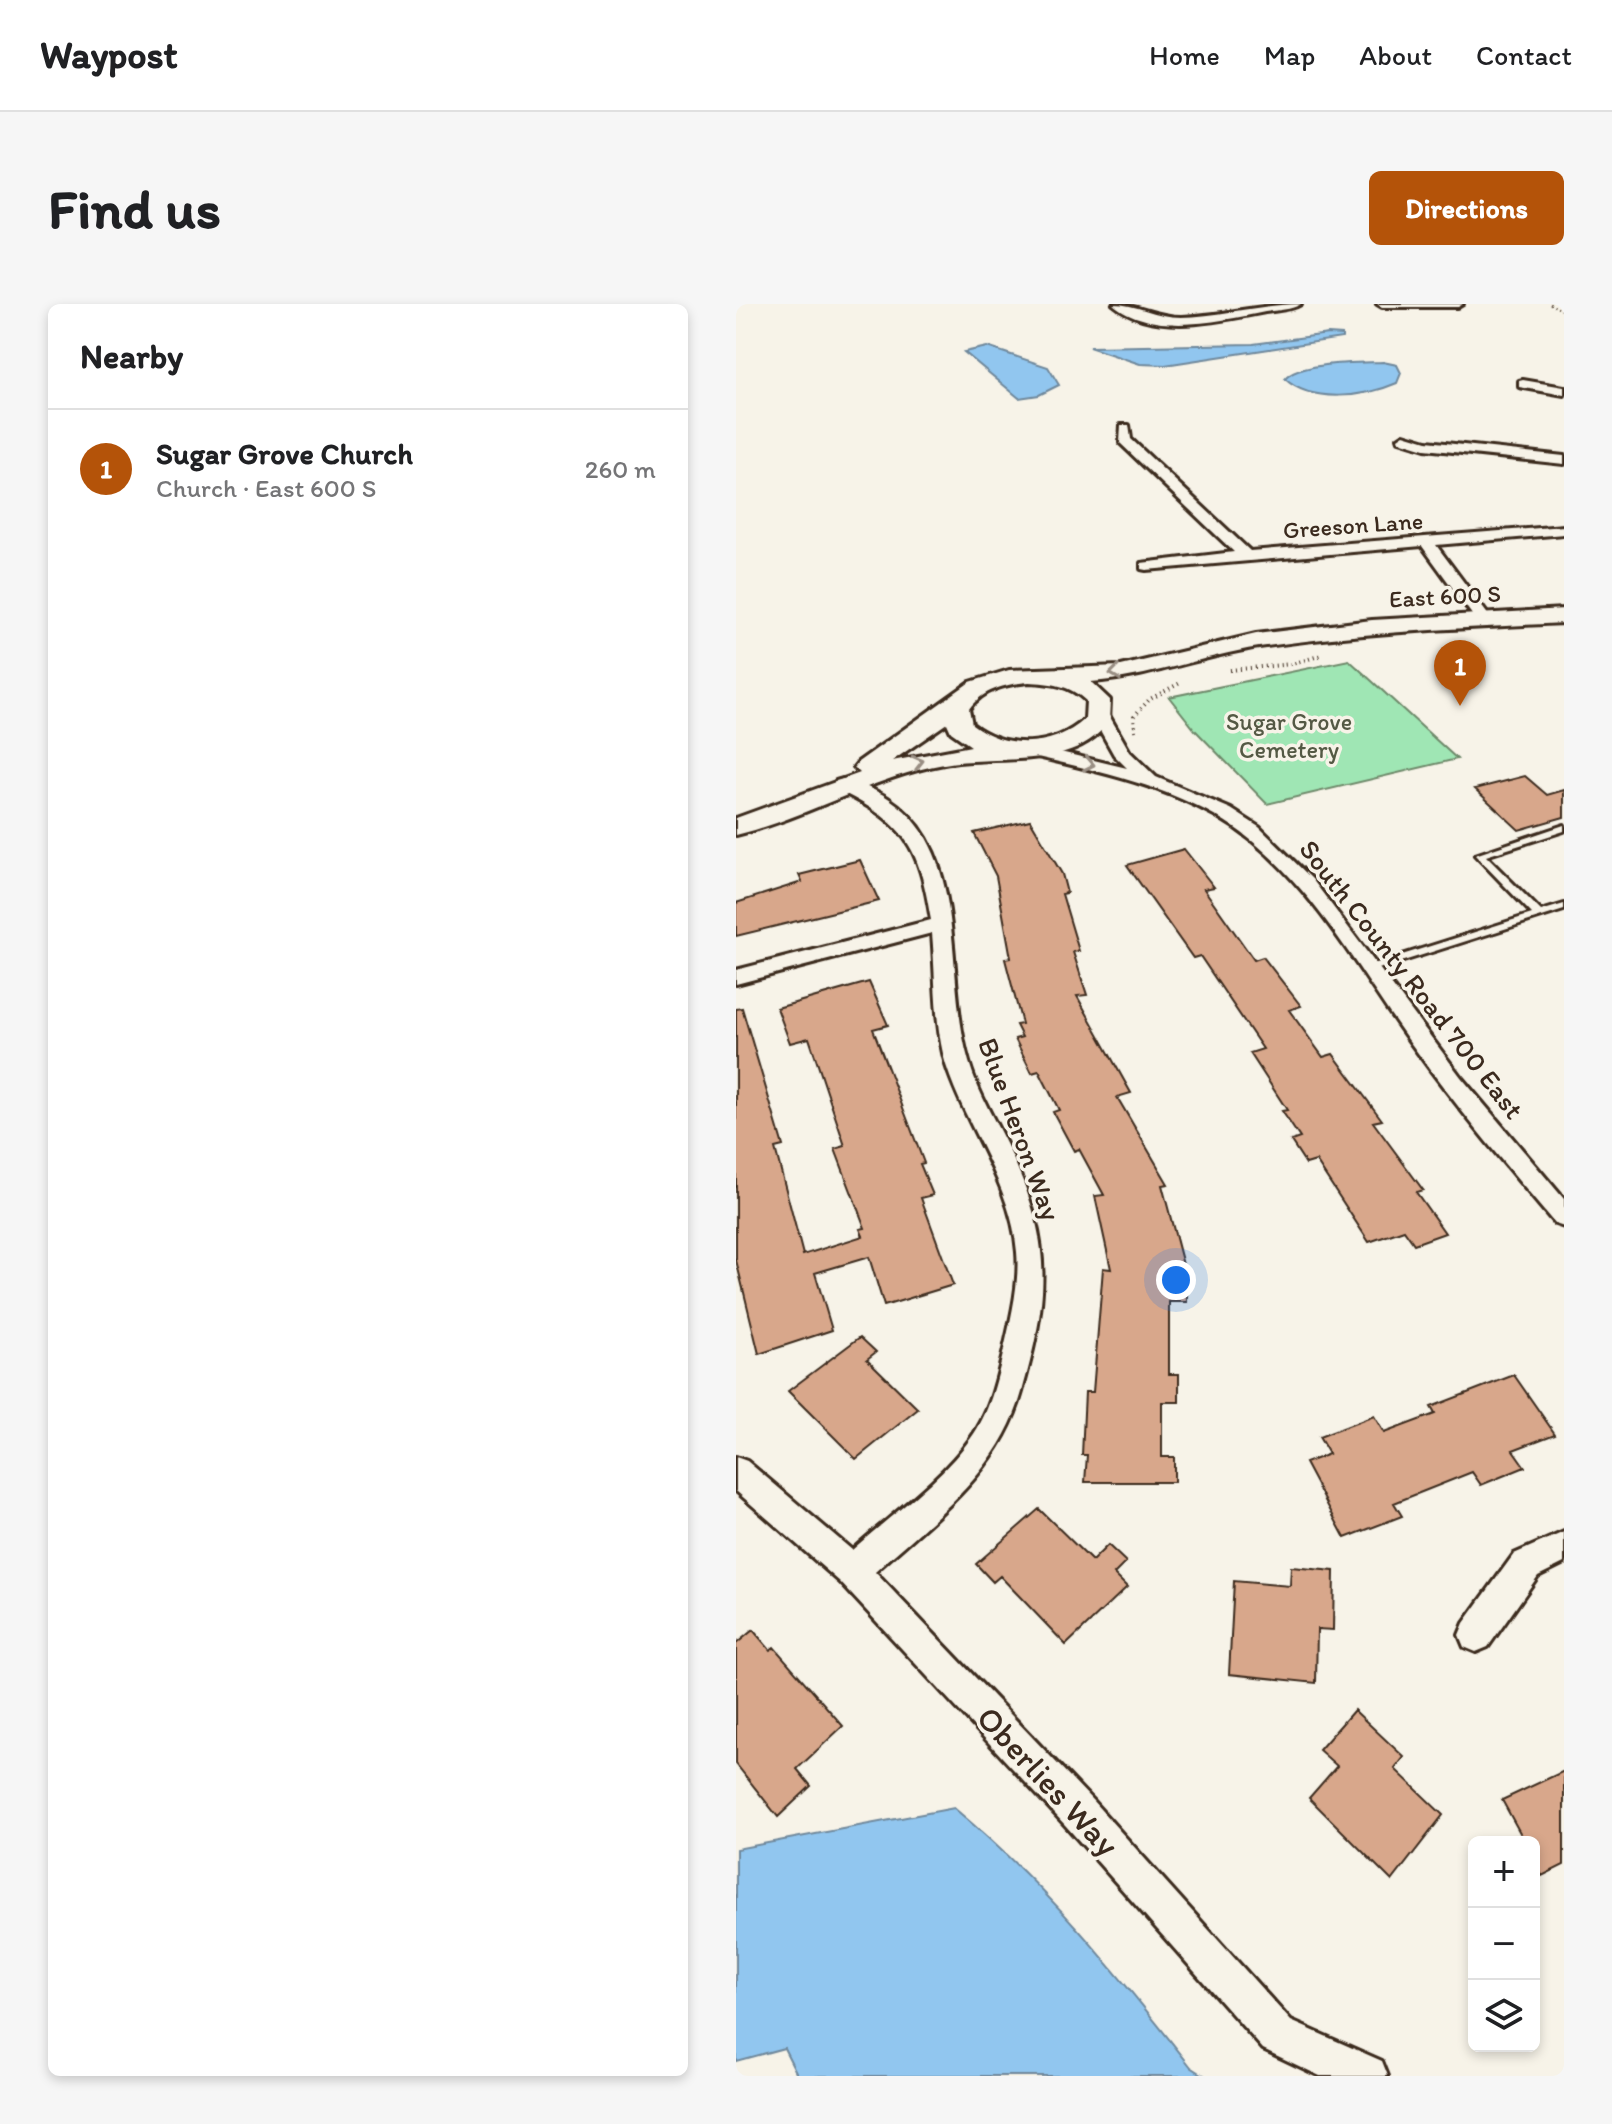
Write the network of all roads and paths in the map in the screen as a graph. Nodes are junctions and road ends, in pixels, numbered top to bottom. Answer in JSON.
{"nodes":[{"id":1,"x":1118,"y":304,"type":"edge"},
{"id":2,"x":1296,"y":304,"type":"edge"},
{"id":3,"x":1382,"y":304,"type":"edge"},
{"id":4,"x":1408,"y":304,"type":"edge"},
{"id":5,"x":1458,"y":304,"type":"edge"},
{"id":6,"x":1550,"y":304,"type":"edge"},
{"id":7,"x":1564,"y":311,"type":"edge"},
{"id":8,"x":1523,"y":384,"type":"dead end"},
{"id":9,"x":1564,"y":391,"type":"edge"},
{"id":10,"x":1125,"y":428,"type":"dead end"},
{"id":11,"x":1404,"y":438,"type":"dead end"},
{"id":12,"x":1564,"y":460,"type":"edge"},
{"id":13,"x":1564,"y":530,"type":"edge"},
{"id":14,"x":1426,"y":541,"type":"junction"},
{"id":15,"x":1246,"y":555,"type":"junction"},
{"id":16,"x":1146,"y":566,"type":"dead end"},
{"id":17,"x":1564,"y":616,"type":"edge"},
{"id":18,"x":1484,"y":620,"type":"junction"},
{"id":19,"x":1329,"y":642,"type":"junction"},
{"id":20,"x":1217,"y":673,"type":"dead end"},
{"id":21,"x":1055,"y":677,"type":"junction"},
{"id":22,"x":1188,"y":680,"type":"dead end"},
{"id":23,"x":960,"y":703,"type":"junction"},
{"id":24,"x":1100,"y":713,"type":"junction"},
{"id":25,"x":1021,"y":749,"type":"junction"},
{"id":26,"x":1121,"y":753,"type":"junction"},
{"id":27,"x":1150,"y":778,"type":"junction"},
{"id":28,"x":843,"y":785,"type":"junction"},
{"id":29,"x":736,"y":827,"type":"edge"},
{"id":30,"x":1564,"y":828,"type":"edge"},
{"id":31,"x":1564,"y":907,"type":"edge"},
{"id":32,"x":1539,"y":915,"type":"junction"},
{"id":33,"x":941,"y":924,"type":"junction"},
{"id":34,"x":1368,"y":969,"type":"junction"},
{"id":35,"x":736,"y":977,"type":"edge"},
{"id":36,"x":1564,"y":1217,"type":"edge"},
{"id":37,"x":736,"y":1471,"type":"edge"},
{"id":38,"x":1564,"y":1547,"type":"edge"},
{"id":39,"x":852,"y":1571,"type":"junction"},
{"id":40,"x":1476,"y":1635,"type":"dead end"},
{"id":41,"x":1367,"y":2076,"type":"edge"}],
"edges":[{"from":1,"to":2,"type":"street"},
{"from":3,"to":4,"type":"street"},
{"from":4,"to":5,"type":"street"},
{"from":6,"to":7,"type":"path"},
{"from":8,"to":9,"type":"street"},
{"from":10,"to":15,"type":"street"},
{"from":11,"to":12,"type":"street"},
{"from":13,"to":14,"type":"street","name":"Greeson Lane"},
{"from":14,"to":15,"type":"street","name":"Greeson Lane"},
{"from":14,"to":18,"type":"street"},
{"from":15,"to":16,"type":"street","name":"Greeson Lane"},
{"from":17,"to":18,"type":"street","name":"East 600 S"},
{"from":18,"to":19,"type":"street","name":"East 600 S"},
{"from":19,"to":20,"type":"path"},
{"from":19,"to":21,"type":"street","one_way":true},
{"from":19,"to":24,"type":"street"},
{"from":21,"to":23,"type":"street"},
{"from":21,"to":24,"type":"street"},
{"from":22,"to":26,"type":"path"},
{"from":23,"to":25,"type":"street"},
{"from":23,"to":28,"type":"street"},
{"from":24,"to":25,"type":"street"},
{"from":24,"to":26,"type":"street","name":"South County Road 700 East"},
{"from":25,"to":27,"type":"street","name":"South County Road 700 East","one_way":true},
{"from":28,"to":25,"type":"street","one_way":true},
{"from":26,"to":27,"type":"street","name":"South County Road 700 East"},
{"from":27,"to":34,"type":"street","name":"South County Road 700 East"},
{"from":28,"to":29,"type":"street"},
{"from":28,"to":33,"type":"street","name":"Blue Heron Way"},
{"from":30,"to":32,"type":"lane"},
{"from":31,"to":32,"type":"lane"},
{"from":32,"to":34,"type":"lane"},
{"from":33,"to":35,"type":"street"},
{"from":33,"to":39,"type":"street","name":"Blue Heron Way"},
{"from":34,"to":36,"type":"street","name":"South County Road 700 East"},
{"from":37,"to":39,"type":"street","name":"Oberlies Way"},
{"from":38,"to":40,"type":"street"},
{"from":39,"to":41,"type":"street","name":"Oberlies Way"}]}
